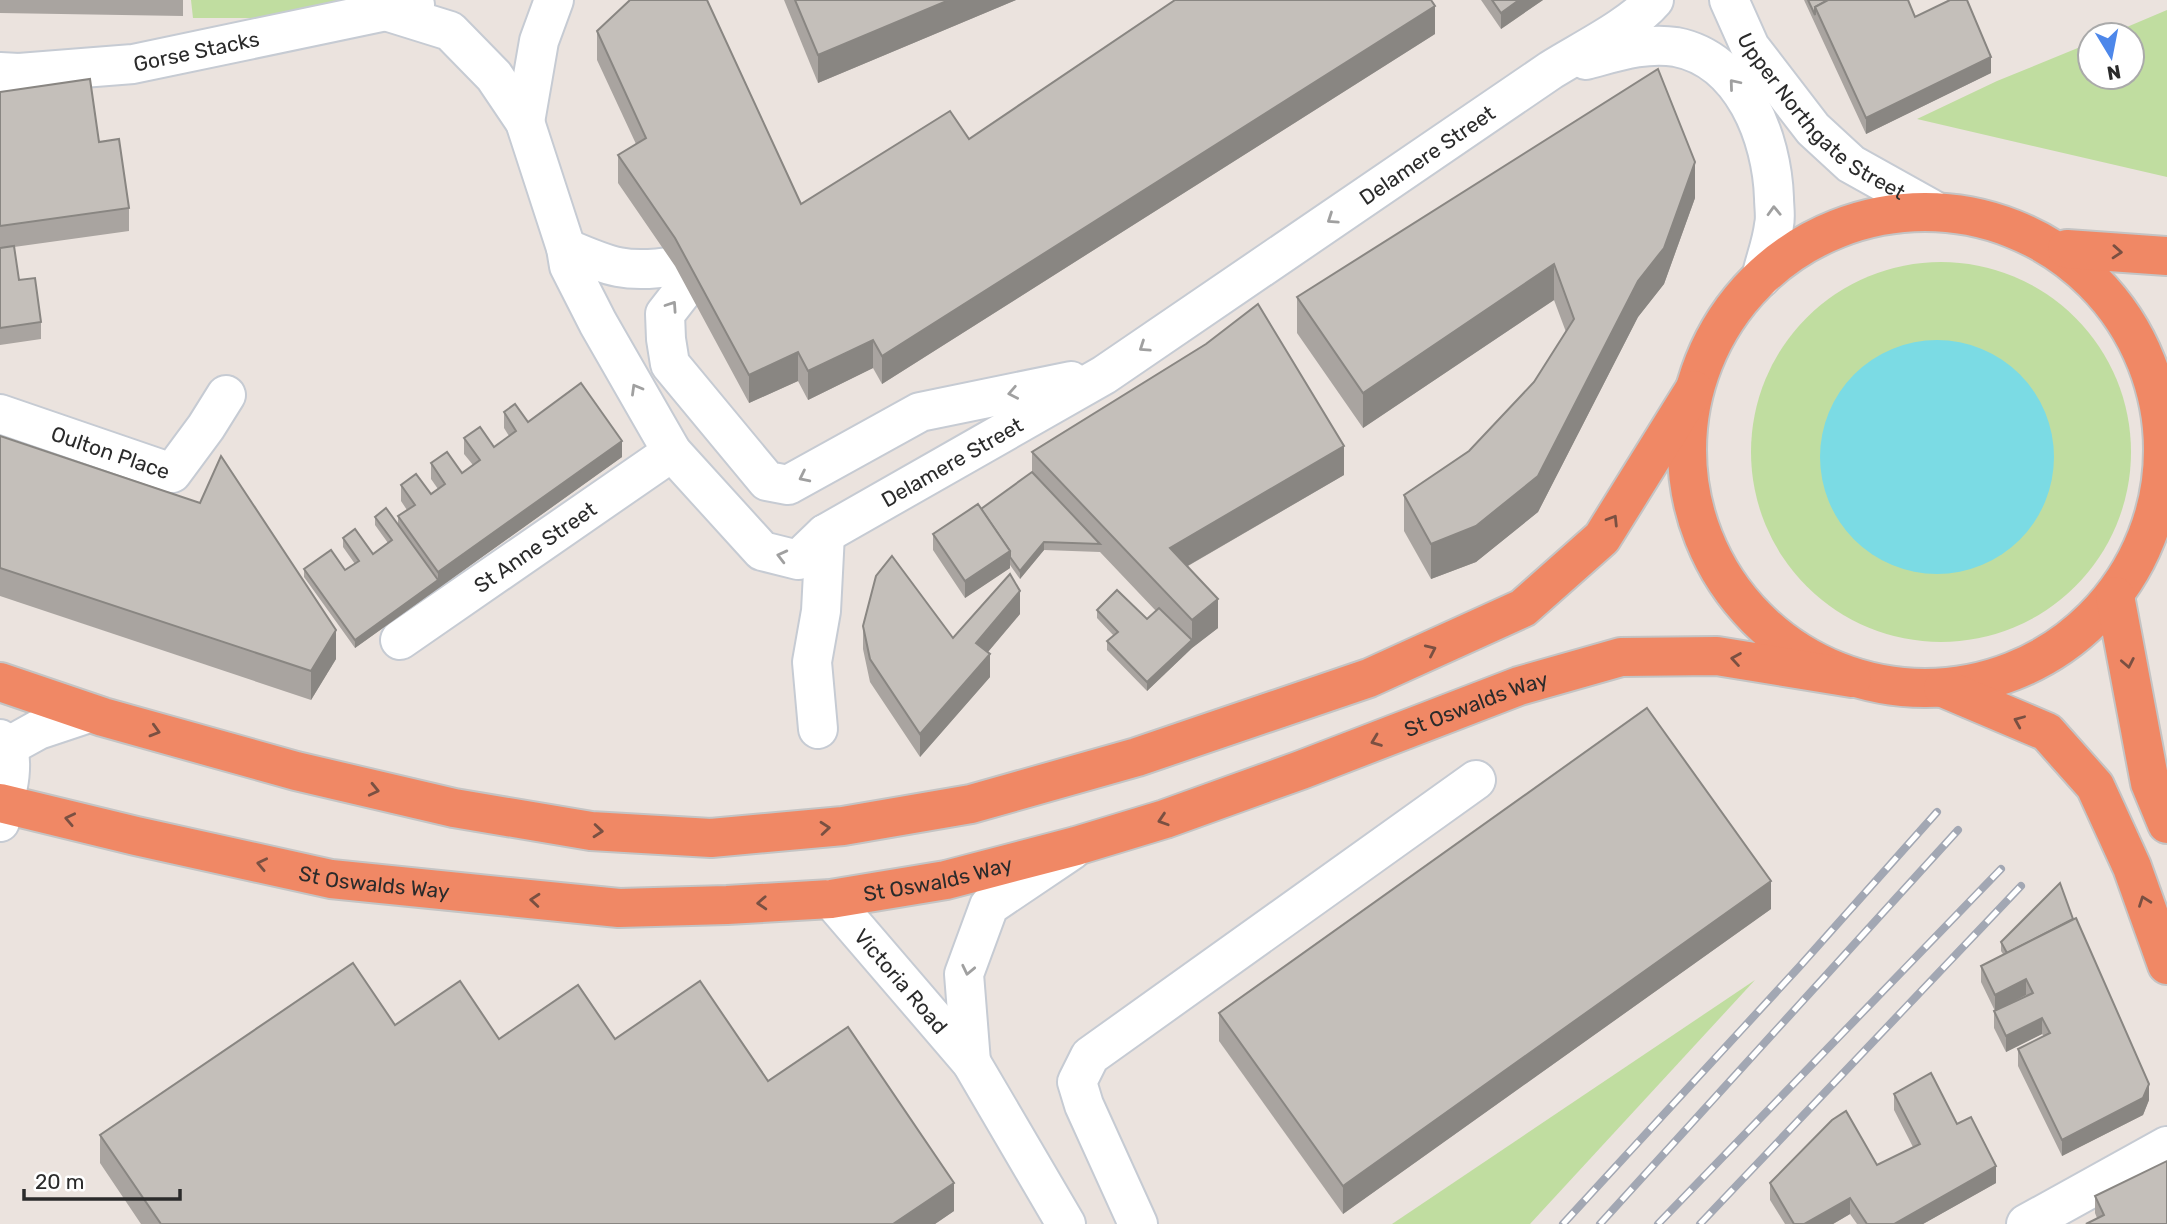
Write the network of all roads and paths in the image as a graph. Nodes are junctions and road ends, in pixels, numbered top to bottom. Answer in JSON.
{"nodes":[{"id":1,"x":434,"y":0,"type":"edge"},
{"id":2,"x":554,"y":0,"type":"edge"},
{"id":3,"x":1654,"y":0,"type":"edge"},
{"id":4,"x":1729,"y":0,"type":"edge"},
{"id":5,"x":389,"y":12,"type":"junction"},
{"id":6,"x":1689,"y":51,"type":"joint"},
{"id":7,"x":1550,"y":70,"type":"junction"},
{"id":8,"x":0,"y":72,"type":"edge"},
{"id":9,"x":525,"y":122,"type":"junction"},
{"id":10,"x":1937,"y":212,"type":"junction"},
{"id":11,"x":566,"y":248,"type":"junction"},
{"id":12,"x":2067,"y":249,"type":"junction"},
{"id":13,"x":2167,"y":256,"type":"edge"},
{"id":14,"x":1760,"y":278,"type":"junction"},
{"id":15,"x":1104,"y":375,"type":"junction"},
{"id":16,"x":1694,"y":390,"type":"junction"},
{"id":17,"x":226,"y":395,"type":"dead end"},
{"id":18,"x":0,"y":414,"type":"edge"},
{"id":19,"x":672,"y":452,"type":"junction"},
{"id":20,"x":2160,"y":510,"type":"edge"},
{"id":21,"x":825,"y":534,"type":"junction"},
{"id":22,"x":2115,"y":596,"type":"junction"},
{"id":23,"x":400,"y":640,"type":"dead end"},
{"id":24,"x":1852,"y":678,"type":"junction"},
{"id":25,"x":0,"y":682,"type":"edge"},
{"id":26,"x":1942,"y":688,"type":"junction"},
{"id":27,"x":89,"y":713,"type":"junction"},
{"id":28,"x":818,"y":729,"type":"dead end"},
{"id":29,"x":3,"y":745,"type":"edge"},
{"id":30,"x":1476,"y":780,"type":"dead end"},
{"id":31,"x":1,"y":810,"type":"edge"},
{"id":32,"x":2167,"y":824,"type":"edge"},
{"id":33,"x":1076,"y":846,"type":"junction"},
{"id":34,"x":831,"y":900,"type":"junction"},
{"id":35,"x":2167,"y":965,"type":"edge"},
{"id":36,"x":971,"y":1062,"type":"junction"},
{"id":37,"x":2167,"y":1146,"type":"edge"},
{"id":38,"x":1066,"y":1224,"type":"edge"},
{"id":39,"x":1138,"y":1224,"type":"edge"},
{"id":40,"x":2026,"y":1224,"type":"edge"}],
"edges":[{"from":1,"to":5,"type":"street","name":"Gorse Stacks"},
{"from":2,"to":9,"type":"street","name":"Delamere Street"},
{"from":3,"to":7,"type":"street","name":"Delamere Street"},
{"from":4,"to":10,"type":"street","name":"Upper Northgate Street"},
{"from":5,"to":8,"type":"street","name":"Gorse Stacks"},
{"from":5,"to":9,"type":"street","name":"Delamere Street"},
{"from":6,"to":7,"type":"street","name":"Delamere Street"},
{"from":14,"to":6,"type":"street","name":"Upper Northgate Street","one_way":true},
{"from":7,"to":15,"type":"street","name":"Delamere Street","one_way":true},
{"from":9,"to":11,"type":"street","name":"Delamere Street"},
{"from":10,"to":12,"type":"highway"},
{"from":10,"to":14,"type":"highway"},
{"from":15,"to":11,"type":"street","one_way":true},
{"from":19,"to":11,"type":"street","name":"Delamere Street","one_way":true},
{"from":12,"to":13,"type":"highway","one_way":true},
{"from":12,"to":20,"type":"highway"},
{"from":14,"to":16,"type":"highway"},
{"from":15,"to":21,"type":"street","name":"Delamere Street"},
{"from":16,"to":24,"type":"highway"},
{"from":27,"to":16,"type":"highway","one_way":true},
{"from":17,"to":18,"type":"street","name":"Oulton Place"},
{"from":21,"to":19,"type":"street","name":"Delamere Street","one_way":true},
{"from":19,"to":23,"type":"street","name":"St Anne Street"},
{"from":20,"to":22,"type":"highway"},
{"from":21,"to":28,"type":"street"},
{"from":22,"to":26,"type":"highway"},
{"from":22,"to":32,"type":"highway","one_way":true},
{"from":24,"to":26,"type":"highway"},
{"from":24,"to":33,"type":"highway","name":"St Oswalds Way","one_way":true},
{"from":25,"to":27,"type":"highway"},
{"from":35,"to":26,"type":"highway","one_way":true},
{"from":27,"to":29,"type":"street"},
{"from":29,"to":31,"type":"street"},
{"from":30,"to":39,"type":"street"},
{"from":34,"to":31,"type":"highway","name":"St Oswalds Way","one_way":true},
{"from":33,"to":34,"type":"highway","name":"St Oswalds Way"},
{"from":33,"to":36,"type":"street","name":"Victoria Road","one_way":true},
{"from":34,"to":36,"type":"street","name":"Victoria Road"},
{"from":36,"to":38,"type":"street","name":"Victoria Road"},
{"from":37,"to":40,"type":"street"}]}
